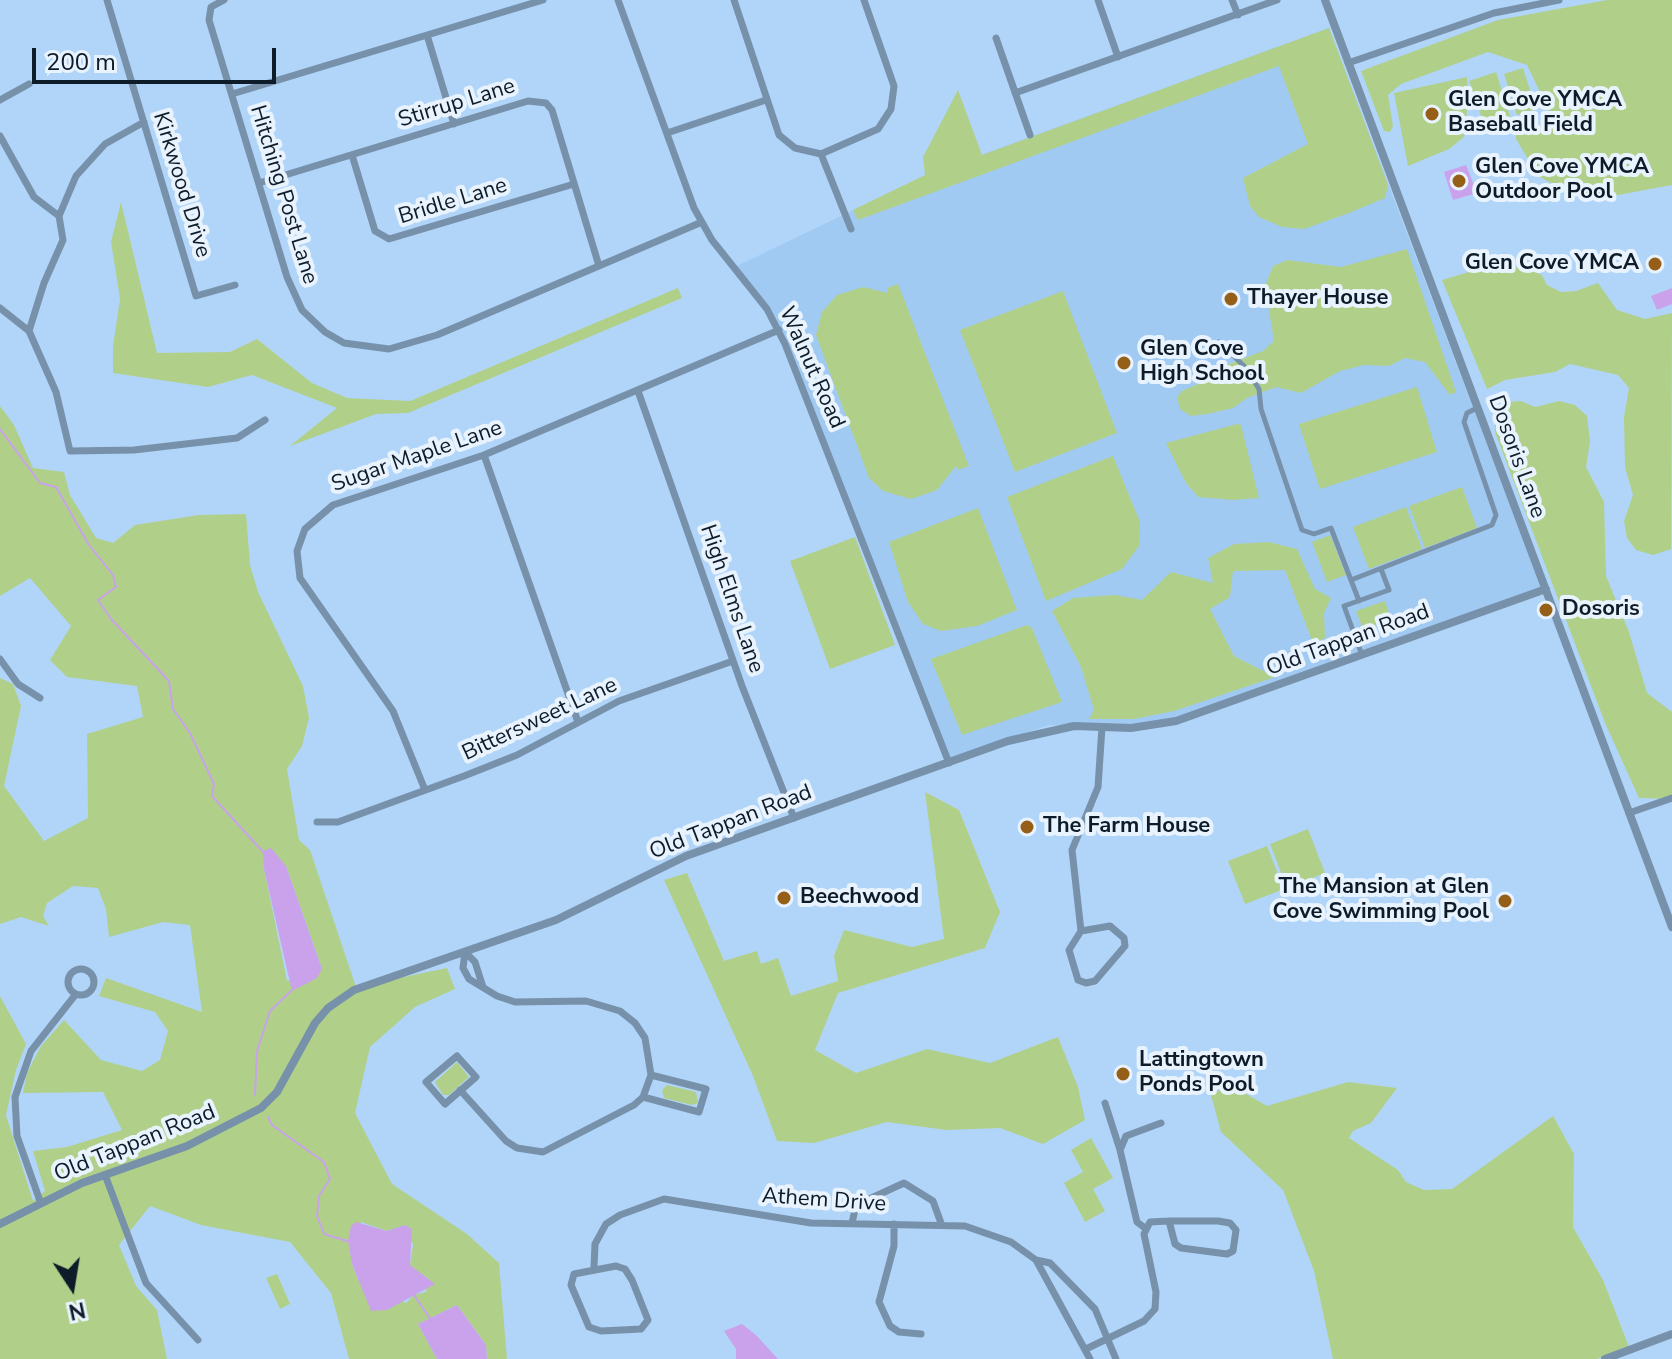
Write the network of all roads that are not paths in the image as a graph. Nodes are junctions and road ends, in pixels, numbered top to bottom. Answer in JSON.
{"nodes":[{"id":1,"x":107,"y":0,"type":"edge"},
{"id":2,"x":224,"y":0,"type":"edge"},
{"id":3,"x":500,"y":0,"type":"edge"},
{"id":4,"x":543,"y":0,"type":"edge"},
{"id":5,"x":618,"y":0,"type":"edge"},
{"id":6,"x":734,"y":0,"type":"edge"},
{"id":7,"x":864,"y":0,"type":"edge"},
{"id":8,"x":1098,"y":0,"type":"edge"},
{"id":9,"x":1232,"y":0,"type":"edge"},
{"id":10,"x":1277,"y":0,"type":"edge"},
{"id":11,"x":1325,"y":0,"type":"edge"},
{"id":12,"x":1559,"y":0,"type":"edge"},
{"id":13,"x":504,"y":12,"type":"junction"},
{"id":14,"x":1238,"y":15,"type":"junction"},
{"id":15,"x":427,"y":35,"type":"junction"},
{"id":16,"x":996,"y":38,"type":"dead end"},
{"id":17,"x":1118,"y":57,"type":"junction"},
{"id":18,"x":1348,"y":63,"type":"junction"},
{"id":19,"x":29,"y":84,"type":"dead end"},
{"id":20,"x":1015,"y":93,"type":"junction"},
{"id":21,"x":232,"y":94,"type":"junction"},
{"id":22,"x":0,"y":100,"type":"edge"},
{"id":23,"x":766,"y":100,"type":"junction"},
{"id":24,"x":144,"y":122,"type":"junction"},
{"id":25,"x":454,"y":124,"type":"junction"},
{"id":26,"x":667,"y":133,"type":"junction"},
{"id":27,"x":1030,"y":135,"type":"dead end"},
{"id":28,"x":0,"y":136,"type":"edge"},
{"id":29,"x":821,"y":154,"type":"junction"},
{"id":30,"x":352,"y":155,"type":"junction"},
{"id":31,"x":259,"y":183,"type":"junction"},
{"id":32,"x":574,"y":184,"type":"junction"},
{"id":33,"x":59,"y":216,"type":"junction"},
{"id":34,"x":702,"y":222,"type":"junction"},
{"id":35,"x":851,"y":229,"type":"dead end"},
{"id":36,"x":599,"y":266,"type":"junction"},
{"id":37,"x":235,"y":285,"type":"dead end"},
{"id":38,"x":0,"y":308,"type":"edge"},
{"id":39,"x":779,"y":330,"type":"junction"},
{"id":40,"x":29,"y":331,"type":"junction"},
{"id":41,"x":1219,"y":342,"type":"dead end"},
{"id":42,"x":638,"y":391,"type":"junction"},
{"id":43,"x":1478,"y":407,"type":"junction"},
{"id":44,"x":265,"y":420,"type":"dead end"},
{"id":45,"x":484,"y":455,"type":"junction"},
{"id":46,"x":1381,"y":569,"type":"junction"},
{"id":47,"x":1351,"y":580,"type":"junction"},
{"id":48,"x":1546,"y":589,"type":"junction"},
{"id":49,"x":1359,"y":601,"type":"junction"},
{"id":50,"x":1362,"y":655,"type":"junction"},
{"id":51,"x":0,"y":659,"type":"edge"},
{"id":52,"x":733,"y":661,"type":"junction"},
{"id":53,"x":40,"y":698,"type":"dead end"},
{"id":54,"x":578,"y":722,"type":"junction"},
{"id":55,"x":1102,"y":727,"type":"junction"},
{"id":56,"x":949,"y":763,"type":"junction"},
{"id":57,"x":425,"y":790,"type":"junction"},
{"id":58,"x":1672,"y":798,"type":"edge"},
{"id":59,"x":1629,"y":813,"type":"junction"},
{"id":60,"x":794,"y":818,"type":"junction"},
{"id":61,"x":317,"y":822,"type":"dead end"},
{"id":62,"x":1672,"y":927,"type":"edge"},
{"id":63,"x":1081,"y":931,"type":"junction"},
{"id":64,"x":465,"y":952,"type":"junction"},
{"id":65,"x":76,"y":994,"type":"dead end"},
{"id":66,"x":651,"y":1075,"type":"junction"},
{"id":67,"x":460,"y":1090,"type":"junction"},
{"id":68,"x":643,"y":1097,"type":"junction"},
{"id":69,"x":1105,"y":1103,"type":"dead end"},
{"id":70,"x":1161,"y":1123,"type":"dead end"},
{"id":71,"x":1120,"y":1150,"type":"junction"},
{"id":72,"x":105,"y":1175,"type":"junction"},
{"id":73,"x":40,"y":1201,"type":"junction"},
{"id":74,"x":1169,"y":1221,"type":"junction"},
{"id":75,"x":852,"y":1223,"type":"junction"},
{"id":76,"x":941,"y":1223,"type":"junction"},
{"id":77,"x":0,"y":1224,"type":"edge"},
{"id":78,"x":894,"y":1224,"type":"junction"},
{"id":79,"x":1145,"y":1228,"type":"junction"},
{"id":80,"x":1036,"y":1260,"type":"junction"},
{"id":81,"x":594,"y":1267,"type":"junction"},
{"id":82,"x":921,"y":1334,"type":"dead end"},
{"id":83,"x":1672,"y":1334,"type":"edge"},
{"id":84,"x":198,"y":1340,"type":"dead end"},
{"id":85,"x":1108,"y":1340,"type":"junction"},
{"id":86,"x":1086,"y":1349,"type":"junction"},
{"id":87,"x":1609,"y":1358,"type":"edge"},
{"id":88,"x":1090,"y":1359,"type":"edge"},
{"id":89,"x":1116,"y":1359,"type":"edge"}],
"edges":[{"from":1,"to":24,"type":"street","name":"Kirkwood Drive"},
{"from":2,"to":21,"type":"street","name":"Hitching Post Lane"},
{"from":3,"to":13,"type":"street"},
{"from":4,"to":13,"type":"street"},
{"from":5,"to":26,"type":"street","name":"Walnut Road"},
{"from":6,"to":23,"type":"street"},
{"from":7,"to":29,"type":"street"},
{"from":8,"to":17,"type":"street"},
{"from":9,"to":14,"type":"street"},
{"from":10,"to":14,"type":"street"},
{"from":11,"to":18,"type":"street","name":"Dosoris Lane"},
{"from":12,"to":18,"type":"street"},
{"from":13,"to":15,"type":"street"},
{"from":14,"to":17,"type":"street"},
{"from":15,"to":21,"type":"street"},
{"from":15,"to":25,"type":"street"},
{"from":16,"to":20,"type":"street"},
{"from":17,"to":20,"type":"street"},
{"from":18,"to":43,"type":"street","name":"Dosoris Lane"},
{"from":19,"to":22,"type":"street"},
{"from":20,"to":27,"type":"street"},
{"from":21,"to":31,"type":"street","name":"Hitching Post Lane"},
{"from":23,"to":26,"type":"street"},
{"from":23,"to":29,"type":"street"},
{"from":24,"to":33,"type":"street"},
{"from":24,"to":37,"type":"street","name":"Kirkwood Drive"},
{"from":25,"to":30,"type":"street","name":"Stirrup Lane"},
{"from":25,"to":32,"type":"street","name":"Stirrup Lane"},
{"from":26,"to":34,"type":"street","name":"Walnut Road"},
{"from":28,"to":33,"type":"street"},
{"from":29,"to":35,"type":"street"},
{"from":30,"to":31,"type":"street","name":"Stirrup Lane"},
{"from":30,"to":32,"type":"street","name":"Bridle Lane"},
{"from":31,"to":36,"type":"street","name":"Hitching Post Lane"},
{"from":32,"to":36,"type":"street","name":"Stirrup Lane"},
{"from":33,"to":40,"type":"street"},
{"from":34,"to":36,"type":"street","name":"Hitching Post Lane"},
{"from":34,"to":39,"type":"street","name":"Walnut Road"},
{"from":38,"to":40,"type":"street"},
{"from":39,"to":42,"type":"street","name":"Sugar Maple Lane"},
{"from":39,"to":56,"type":"street","name":"Walnut Road"},
{"from":40,"to":44,"type":"street"},
{"from":41,"to":47,"type":"street"},
{"from":42,"to":45,"type":"street","name":"Sugar Maple Lane"},
{"from":42,"to":52,"type":"street","name":"High Elms Lane"},
{"from":43,"to":46,"type":"street"},
{"from":43,"to":48,"type":"street","name":"Dosoris Lane"},
{"from":45,"to":54,"type":"street"},
{"from":45,"to":57,"type":"street","name":"Sugar Maple Lane"},
{"from":46,"to":47,"type":"street"},
{"from":46,"to":49,"type":"street"},
{"from":47,"to":49,"type":"street"},
{"from":48,"to":50,"type":"street","name":"Old Tappan Road"},
{"from":48,"to":59,"type":"street","name":"Dosoris Lane"},
{"from":49,"to":50,"type":"street"},
{"from":50,"to":55,"type":"street","name":"Old Tappan Road"},
{"from":51,"to":53,"type":"street"},
{"from":52,"to":54,"type":"street","name":"Bittersweet Lane"},
{"from":52,"to":60,"type":"street","name":"High Elms Lane"},
{"from":54,"to":57,"type":"street","name":"Bittersweet Lane"},
{"from":55,"to":56,"type":"street","name":"Old Tappan Road"},
{"from":55,"to":63,"type":"street"},
{"from":56,"to":60,"type":"street","name":"Old Tappan Road"},
{"from":57,"to":61,"type":"street","name":"Bittersweet Lane"},
{"from":58,"to":59,"type":"street"},
{"from":59,"to":62,"type":"street","name":"Dosoris Lane"},
{"from":60,"to":64,"type":"street","name":"Old Tappan Road"},
{"from":63,"to":63,"type":"street"},
{"from":64,"to":66,"type":"street"},
{"from":64,"to":72,"type":"street","name":"Old Tappan Road"},
{"from":65,"to":73,"type":"street"},
{"from":66,"to":68,"type":"street"},
{"from":66,"to":68,"type":"street"},
{"from":67,"to":67,"type":"street"},
{"from":67,"to":68,"type":"street"},
{"from":69,"to":71,"type":"street"},
{"from":70,"to":71,"type":"street"},
{"from":71,"to":79,"type":"street"},
{"from":72,"to":73,"type":"street","name":"Old Tappan Road"},
{"from":72,"to":84,"type":"street"},
{"from":73,"to":77,"type":"street","name":"Old Tappan Road"},
{"from":74,"to":74,"type":"street"},
{"from":74,"to":79,"type":"street"},
{"from":75,"to":76,"type":"street"},
{"from":75,"to":78,"type":"street","name":"Athem Drive"},
{"from":75,"to":81,"type":"street","name":"Athem Drive"},
{"from":76,"to":78,"type":"street","name":"Athem Drive"},
{"from":76,"to":80,"type":"street","name":"Athem Drive"},
{"from":78,"to":82,"type":"street"},
{"from":79,"to":85,"type":"street"},
{"from":80,"to":85,"type":"street","name":"Athem Drive"},
{"from":80,"to":86,"type":"street","name":"Athem Drive"},
{"from":81,"to":81,"type":"street"},
{"from":83,"to":87,"type":"street"},
{"from":85,"to":86,"type":"street"},
{"from":85,"to":89,"type":"street","name":"Athem Drive"},
{"from":86,"to":88,"type":"street","name":"Athem Drive"}]}
